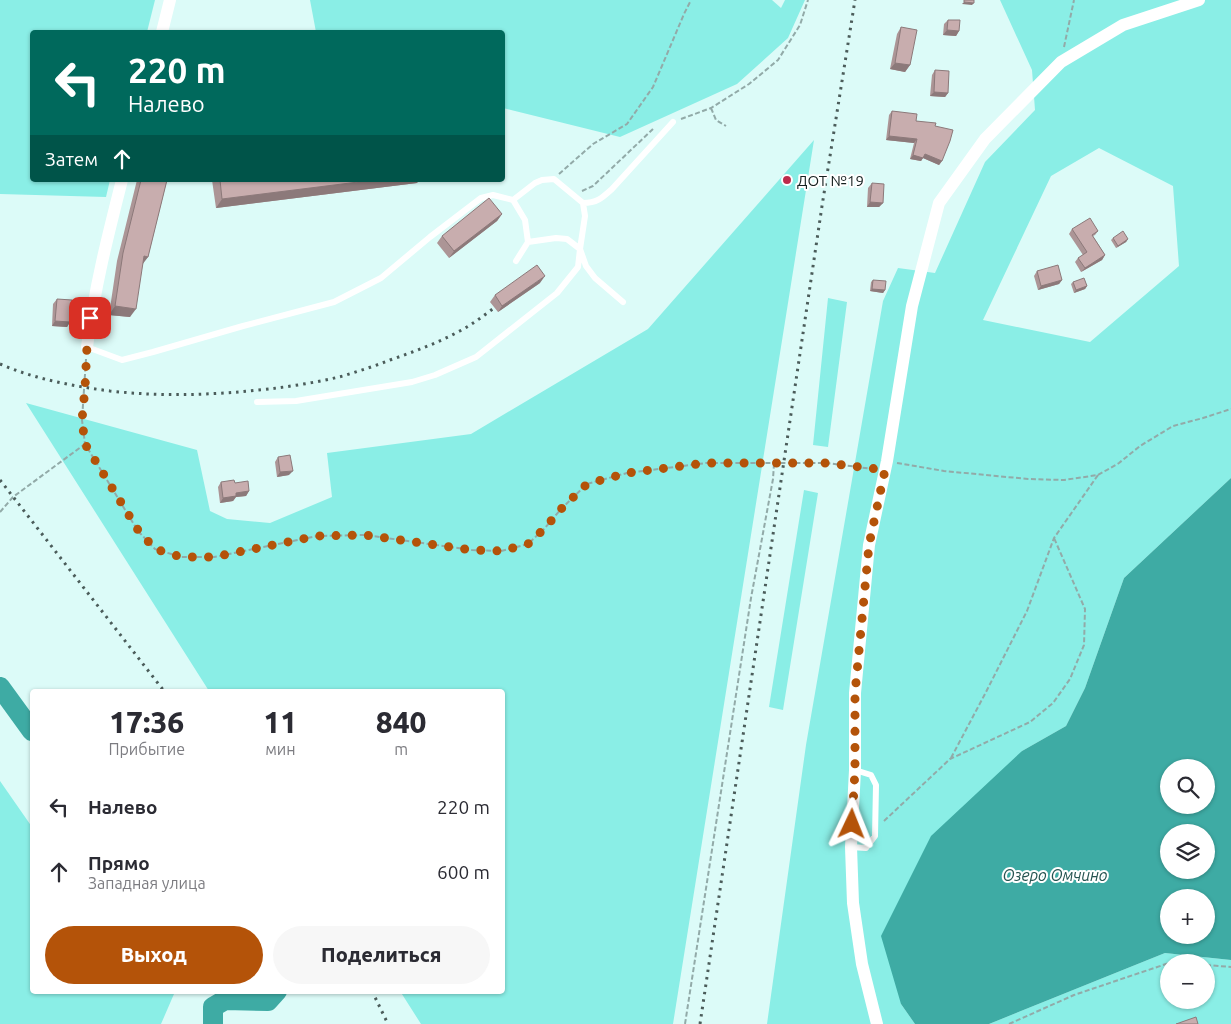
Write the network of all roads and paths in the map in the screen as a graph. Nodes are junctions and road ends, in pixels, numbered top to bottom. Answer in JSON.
{"nodes":[{"id":1,"x":170,"y":0,"type":"edge"},
{"id":2,"x":692,"y":0,"type":"edge"},
{"id":3,"x":808,"y":0,"type":"edge"},
{"id":4,"x":1074,"y":0,"type":"edge"},
{"id":5,"x":1199,"y":0,"type":"edge"},
{"id":6,"x":162,"y":30,"type":"edge"},
{"id":7,"x":1062,"y":62,"type":"junction"},
{"id":8,"x":711,"y":108,"type":"junction"},
{"id":9,"x":673,"y":122,"type":"joint"},
{"id":10,"x":726,"y":126,"type":"dead end"},
{"id":11,"x":654,"y":128,"type":"dead end"},
{"id":12,"x":554,"y":179,"type":"junction"},
{"id":13,"x":121,"y":182,"type":"edge"},
{"id":14,"x":569,"y":192,"type":"junction"},
{"id":15,"x":513,"y":200,"type":"junction"},
{"id":16,"x":583,"y":203,"type":"junction"},
{"id":17,"x":528,"y":242,"type":"junction"},
{"id":18,"x":580,"y":249,"type":"junction"},
{"id":19,"x":516,"y":261,"type":"dead end"},
{"id":20,"x":623,"y":302,"type":"dead end"},
{"id":21,"x":87,"y":346,"type":"junction"},
{"id":22,"x":257,"y":402,"type":"dead end"},
{"id":23,"x":1231,"y":409,"type":"edge"},
{"id":24,"x":85,"y":444,"type":"junction"},
{"id":25,"x":774,"y":464,"type":"junction"},
{"id":26,"x":886,"y":465,"type":"junction"},
{"id":27,"x":1098,"y":475,"type":"junction"},
{"id":28,"x":0,"y":512,"type":"edge"},
{"id":29,"x":1054,"y":538,"type":"junction"},
{"id":30,"x":950,"y":759,"type":"junction"},
{"id":31,"x":855,"y":770,"type":"junction"},
{"id":32,"x":875,"y":830,"type":"junction"},
{"id":33,"x":851,"y":847,"type":"junction"},
{"id":34,"x":1215,"y":965,"type":"edge"},
{"id":35,"x":1160,"y":966,"type":"edge"},
{"id":36,"x":1231,"y":967,"type":"edge"},
{"id":37,"x":685,"y":1024,"type":"edge"},
{"id":38,"x":877,"y":1024,"type":"edge"},
{"id":39,"x":1009,"y":1024,"type":"edge"}],
"edges":[{"from":1,"to":6,"type":"street"},
{"from":2,"to":12,"type":"path"},
{"from":3,"to":8,"type":"path"},
{"from":4,"to":7,"type":"path"},
{"from":5,"to":7,"type":"street"},
{"from":7,"to":26,"type":"street"},
{"from":8,"to":9,"type":"path"},
{"from":8,"to":10,"type":"path"},
{"from":9,"to":16,"type":"lane"},
{"from":11,"to":14,"type":"path"},
{"from":12,"to":14,"type":"lane"},
{"from":12,"to":15,"type":"lane"},
{"from":13,"to":21,"type":"street"},
{"from":14,"to":16,"type":"lane"},
{"from":15,"to":17,"type":"lane"},
{"from":15,"to":21,"type":"lane"},
{"from":16,"to":18,"type":"lane"},
{"from":17,"to":18,"type":"lane"},
{"from":17,"to":19,"type":"lane"},
{"from":18,"to":20,"type":"lane"},
{"from":18,"to":22,"type":"lane"},
{"from":21,"to":24,"type":"path"},
{"from":23,"to":27,"type":"path"},
{"from":24,"to":25,"type":"path"},
{"from":24,"to":28,"type":"path"},
{"from":25,"to":26,"type":"path"},
{"from":25,"to":37,"type":"path"},
{"from":26,"to":27,"type":"path"},
{"from":26,"to":31,"type":"street"},
{"from":27,"to":29,"type":"path"},
{"from":29,"to":30,"type":"path"},
{"from":29,"to":30,"type":"path"},
{"from":30,"to":32,"type":"path"},
{"from":31,"to":32,"type":"lane"},
{"from":31,"to":33,"type":"street"},
{"from":32,"to":33,"type":"lane"},
{"from":33,"to":38,"type":"street"},
{"from":34,"to":36,"type":"path"},
{"from":35,"to":39,"type":"path"}]}
